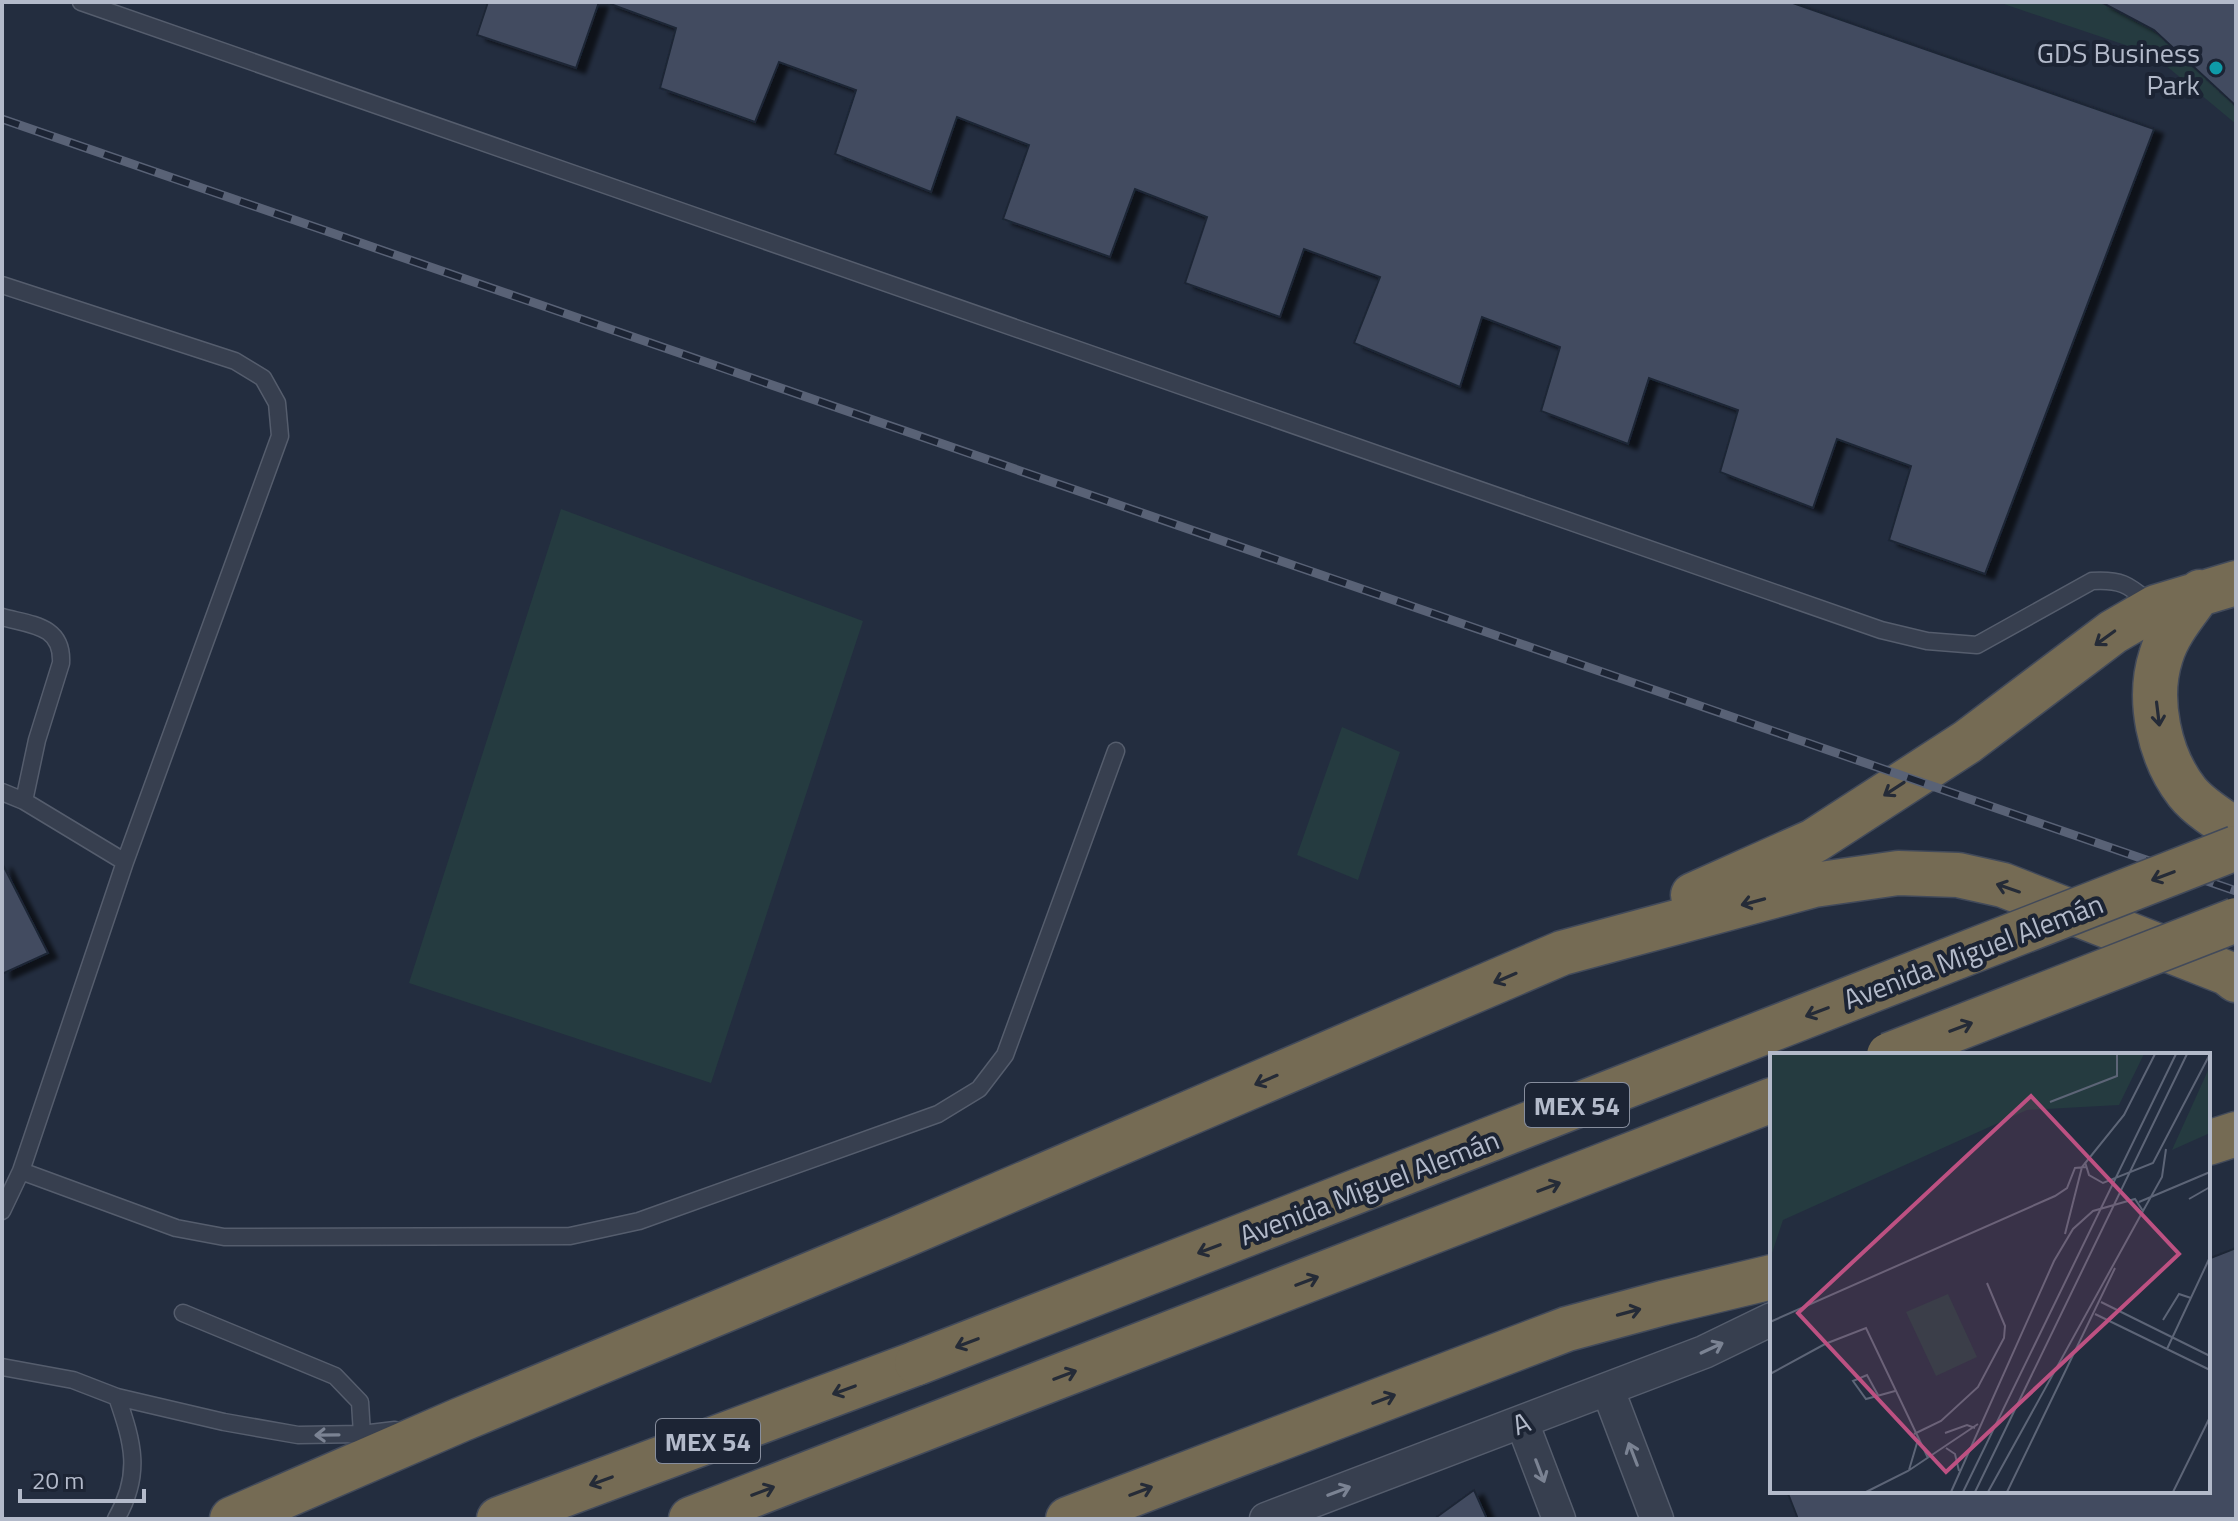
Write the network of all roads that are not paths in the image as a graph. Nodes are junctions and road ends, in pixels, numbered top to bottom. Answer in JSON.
{"nodes":[{"id":1,"x":81,"y":2,"type":"edge"},
{"id":2,"x":2,"y":285,"type":"edge"},
{"id":3,"x":2192,"y":602,"type":"edge"},
{"id":4,"x":2,"y":617,"type":"edge"},
{"id":5,"x":1116,"y":751,"type":"dead end"},
{"id":6,"x":2,"y":792,"type":"edge"},
{"id":7,"x":24,"y":801,"type":"junction"},
{"id":8,"x":2236,"y":830,"type":"edge"},
{"id":9,"x":2236,"y":848,"type":"edge"},
{"id":10,"x":125,"y":862,"type":"junction"},
{"id":11,"x":2236,"y":920,"type":"edge"},
{"id":12,"x":1562,"y":953,"type":"junction"},
{"id":13,"x":2236,"y":980,"type":"edge"},
{"id":14,"x":1894,"y":1053,"type":"edge"},
{"id":15,"x":1770,"y":1101,"type":"edge"},
{"id":16,"x":2236,"y":1134,"type":"edge"},
{"id":17,"x":2210,"y":1142,"type":"edge"},
{"id":18,"x":21,"y":1171,"type":"junction"},
{"id":19,"x":2,"y":1211,"type":"edge"},
{"id":20,"x":1770,"y":1277,"type":"edge"},
{"id":21,"x":183,"y":1313,"type":"dead end"},
{"id":22,"x":1770,"y":1320,"type":"edge"},
{"id":23,"x":2,"y":1367,"type":"edge"},
{"id":24,"x":1608,"y":1390,"type":"junction"},
{"id":25,"x":117,"y":1397,"type":"junction"},
{"id":26,"x":460,"y":1420,"type":"junction"},
{"id":27,"x":1522,"y":1422,"type":"junction"},
{"id":28,"x":362,"y":1434,"type":"junction"},
{"id":29,"x":116,"y":1519,"type":"edge"},
{"id":30,"x":232,"y":1519,"type":"edge"},
{"id":31,"x":499,"y":1519,"type":"edge"},
{"id":32,"x":691,"y":1519,"type":"edge"},
{"id":33,"x":1068,"y":1519,"type":"edge"},
{"id":34,"x":1266,"y":1519,"type":"edge"},
{"id":35,"x":1559,"y":1519,"type":"edge"},
{"id":36,"x":1657,"y":1519,"type":"edge"}],
"edges":[{"from":1,"to":3,"type":"lane"},
{"from":2,"to":10,"type":"lane"},
{"from":3,"to":8,"type":"highway","one_way":true},
{"from":3,"to":12,"type":"highway","one_way":true},
{"from":4,"to":7,"type":"lane"},
{"from":5,"to":18,"type":"lane"},
{"from":6,"to":7,"type":"lane"},
{"from":7,"to":10,"type":"lane"},
{"from":9,"to":31,"type":"highway","name":"Avenida Miguel Alemán","number":"MEX 54","one_way":true,"bridge":true},
{"from":10,"to":18,"type":"lane"},
{"from":14,"to":11,"type":"highway","one_way":true,"bridge":true},
{"from":13,"to":12,"type":"highway","one_way":true},
{"from":12,"to":26,"type":"highway","one_way":true},
{"from":32,"to":15,"type":"highway","number":"MEX 54","one_way":true},
{"from":16,"to":17,"type":"highway"},
{"from":18,"to":19,"type":"lane"},
{"from":33,"to":20,"type":"highway","one_way":true},
{"from":21,"to":28,"type":"lane"},
{"from":24,"to":22,"type":"street","name":"A","one_way":true},
{"from":23,"to":25,"type":"lane"},
{"from":24,"to":27,"type":"street","name":"A"},
{"from":36,"to":24,"type":"street","one_way":true},
{"from":28,"to":25,"type":"lane","one_way":true},
{"from":25,"to":29,"type":"lane"},
{"from":26,"to":28,"type":"lane"},
{"from":26,"to":30,"type":"highway"},
{"from":34,"to":27,"type":"street","name":"A","one_way":true},
{"from":27,"to":35,"type":"street","one_way":true}]}
